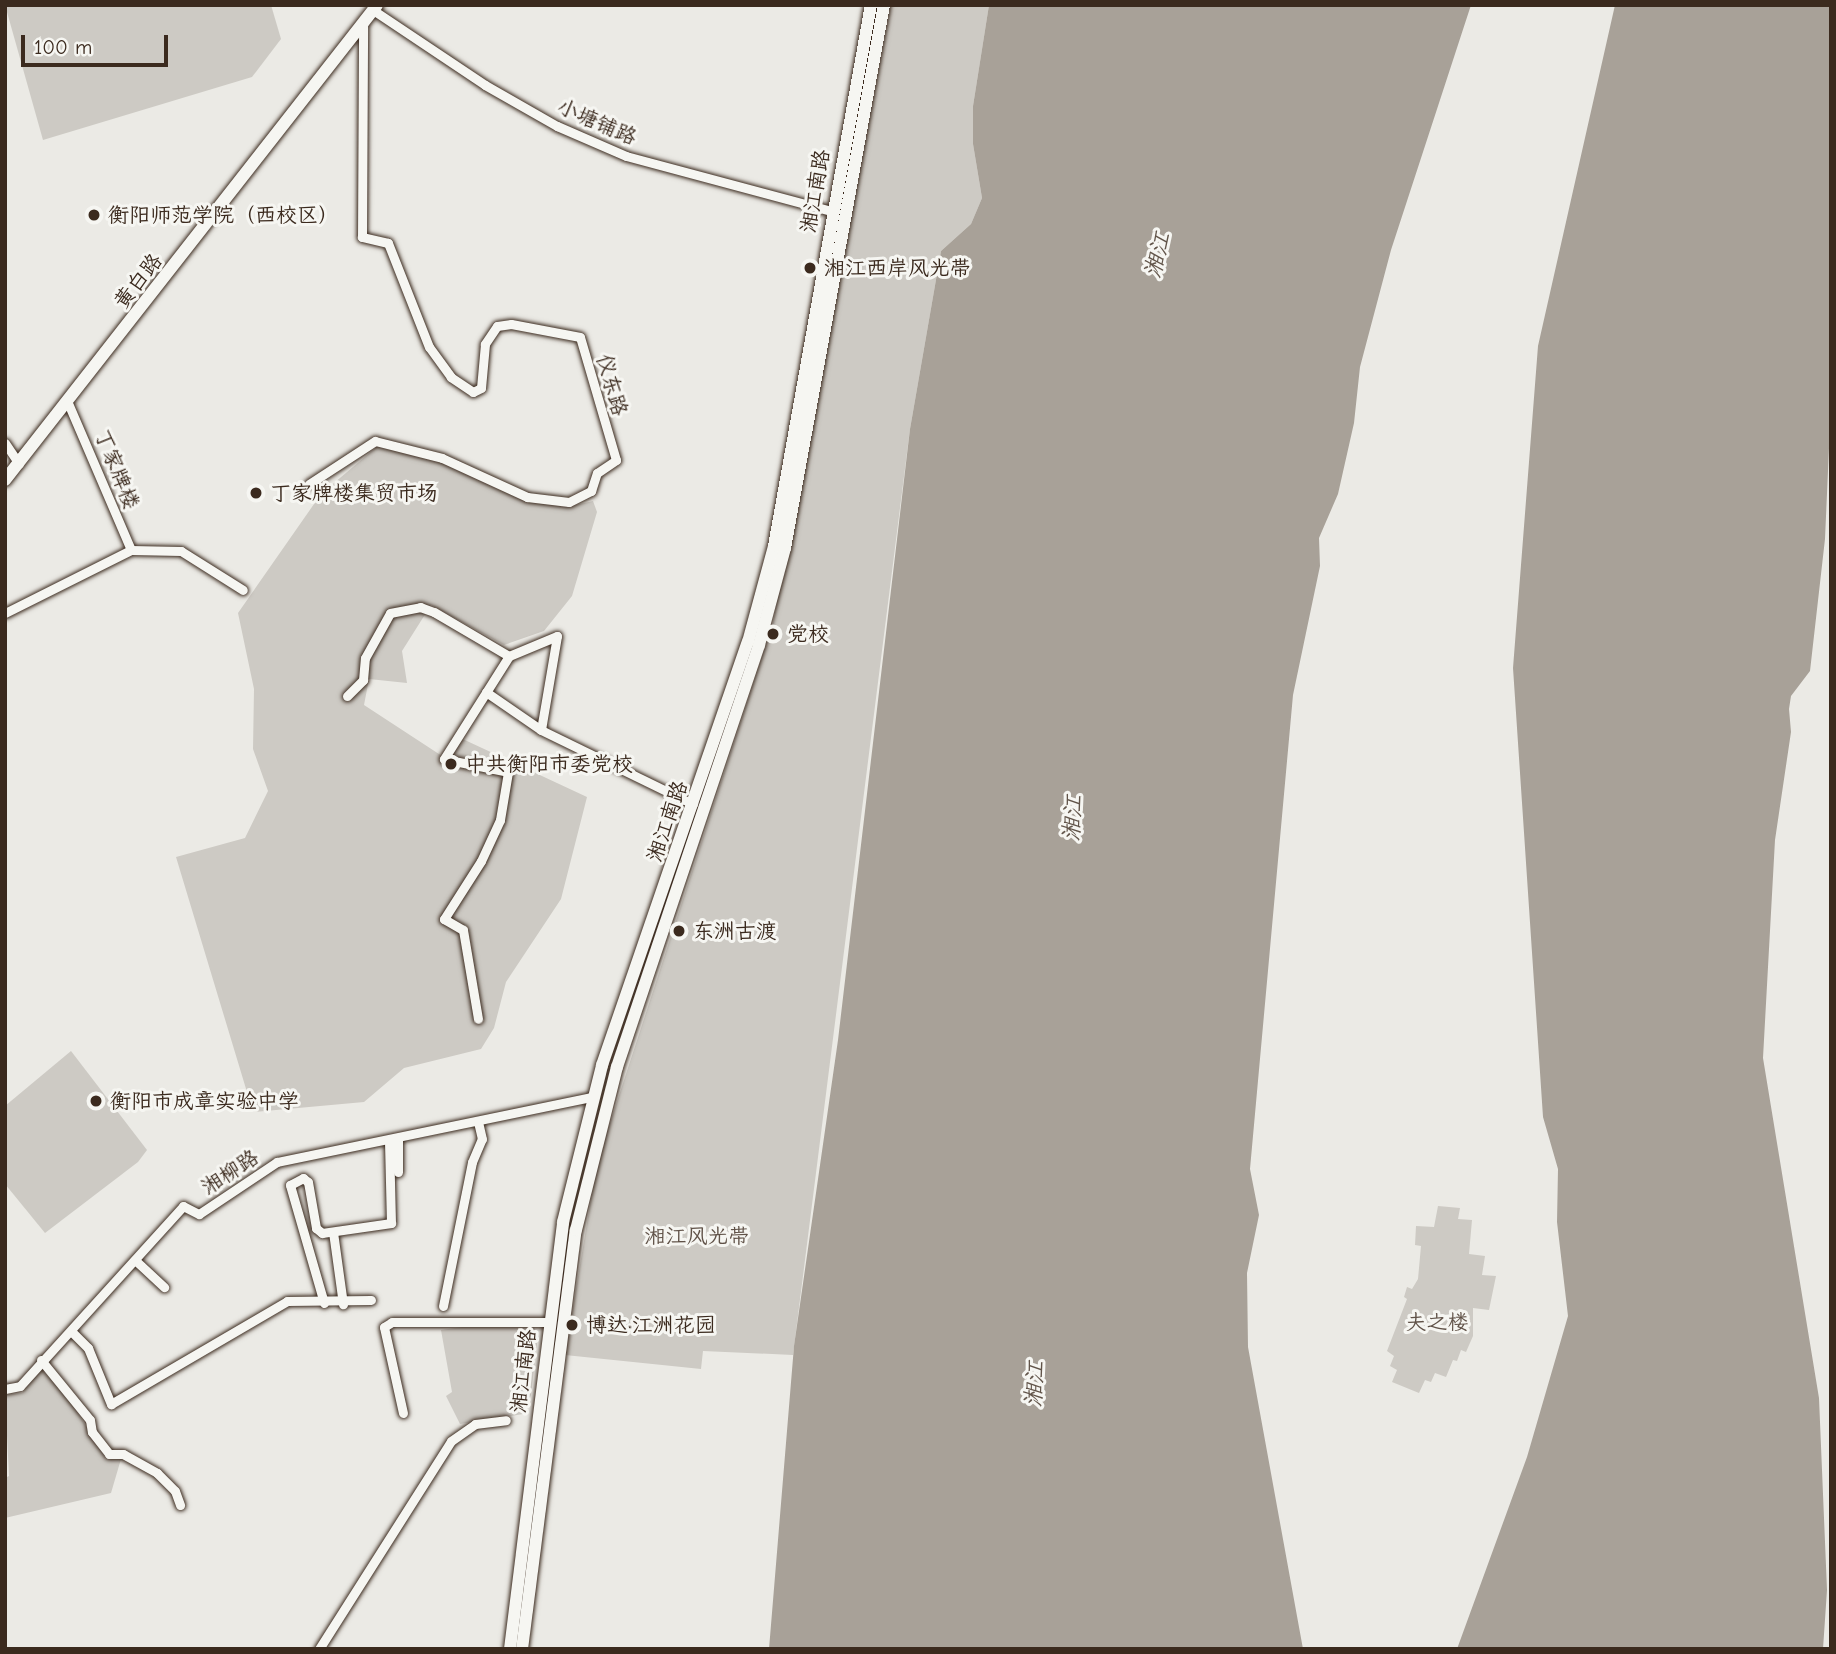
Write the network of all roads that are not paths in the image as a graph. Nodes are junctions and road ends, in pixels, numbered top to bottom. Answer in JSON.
{"nodes":[{"id":1,"x":871,"y":5,"type":"edge"},
{"id":2,"x":884,"y":5,"type":"edge"},
{"id":3,"x":375,"y":8,"type":"edge"},
{"id":4,"x":363,"y":22,"type":"junction"},
{"id":5,"x":831,"y":211,"type":"junction"},
{"id":6,"x":68,"y":403,"type":"junction"},
{"id":7,"x":5,"y":443,"type":"edge"},
{"id":8,"x":19,"y":464,"type":"junction"},
{"id":9,"x":5,"y":480,"type":"edge"},
{"id":10,"x":309,"y":484,"type":"dead end"},
{"id":11,"x":131,"y":550,"type":"junction"},
{"id":12,"x":243,"y":590,"type":"dead end"},
{"id":13,"x":5,"y":613,"type":"edge"},
{"id":14,"x":509,"y":656,"type":"junction"},
{"id":15,"x":486,"y":692,"type":"junction"},
{"id":16,"x":347,"y":695,"type":"dead end"},
{"id":17,"x":541,"y":730,"type":"junction"},
{"id":18,"x":693,"y":804,"type":"junction"},
{"id":19,"x":478,"y":1019,"type":"dead end"},
{"id":20,"x":593,"y":1097,"type":"junction"},
{"id":21,"x":478,"y":1121,"type":"junction"},
{"id":22,"x":393,"y":1140,"type":"junction"},
{"id":23,"x":333,"y":1231,"type":"junction"},
{"id":24,"x":135,"y":1260,"type":"junction"},
{"id":25,"x":164,"y":1287,"type":"dead end"},
{"id":26,"x":371,"y":1300,"type":"dead end"},
{"id":27,"x":324,"y":1303,"type":"junction"},
{"id":28,"x":343,"y":1304,"type":"junction"},
{"id":29,"x":443,"y":1306,"type":"dead end"},
{"id":30,"x":548,"y":1322,"type":"junction"},
{"id":31,"x":72,"y":1332,"type":"junction"},
{"id":32,"x":41,"y":1360,"type":"junction"},
{"id":33,"x":5,"y":1389,"type":"edge"},
{"id":34,"x":403,"y":1413,"type":"dead end"},
{"id":35,"x":506,"y":1420,"type":"dead end"},
{"id":36,"x":180,"y":1505,"type":"dead end"},
{"id":37,"x":319,"y":1649,"type":"edge"},
{"id":38,"x":510,"y":1649,"type":"edge"},
{"id":39,"x":522,"y":1649,"type":"edge"}],
"edges":[{"from":1,"to":5,"type":"main road","name":"湘江南路"},
{"from":2,"to":39,"type":"main road","name":"湘江南路"},
{"from":3,"to":4,"type":"main road","name":"黄白路"},
{"from":3,"to":5,"type":"street","name":"小塘铺路"},
{"from":4,"to":6,"type":"main road","name":"黄白路"},
{"from":4,"to":10,"type":"street","name":"仪东路"},
{"from":5,"to":18,"type":"main road","name":"湘江南路"},
{"from":6,"to":8,"type":"main road","name":"黄白路"},
{"from":6,"to":11,"type":"street","name":"丁家牌楼"},
{"from":7,"to":8,"type":"street"},
{"from":8,"to":9,"type":"main road","name":"黄白路"},
{"from":11,"to":12,"type":"street"},
{"from":11,"to":13,"type":"street"},
{"from":14,"to":15,"type":"street"},
{"from":14,"to":16,"type":"street"},
{"from":14,"to":17,"type":"street"},
{"from":15,"to":17,"type":"street"},
{"from":15,"to":19,"type":"street"},
{"from":17,"to":18,"type":"street"},
{"from":18,"to":20,"type":"main road","name":"湘江南路"},
{"from":20,"to":21,"type":"street","name":"湘柳路"},
{"from":20,"to":30,"type":"main road","name":"湘江南路"},
{"from":21,"to":22,"type":"street","name":"湘柳路"},
{"from":21,"to":29,"type":"street"},
{"from":22,"to":23,"type":"street"},
{"from":22,"to":24,"type":"street","name":"湘柳路"},
{"from":23,"to":27,"type":"street"},
{"from":23,"to":28,"type":"street"},
{"from":24,"to":25,"type":"street"},
{"from":24,"to":31,"type":"street","name":"湘柳路"},
{"from":26,"to":28,"type":"street"},
{"from":27,"to":28,"type":"street"},
{"from":27,"to":31,"type":"street"},
{"from":30,"to":34,"type":"street"},
{"from":30,"to":38,"type":"main road","name":"湘江南路"},
{"from":31,"to":32,"type":"street","name":"湘柳路"},
{"from":32,"to":33,"type":"street","name":"湘柳路"},
{"from":32,"to":36,"type":"street"},
{"from":35,"to":37,"type":"street"}]}
